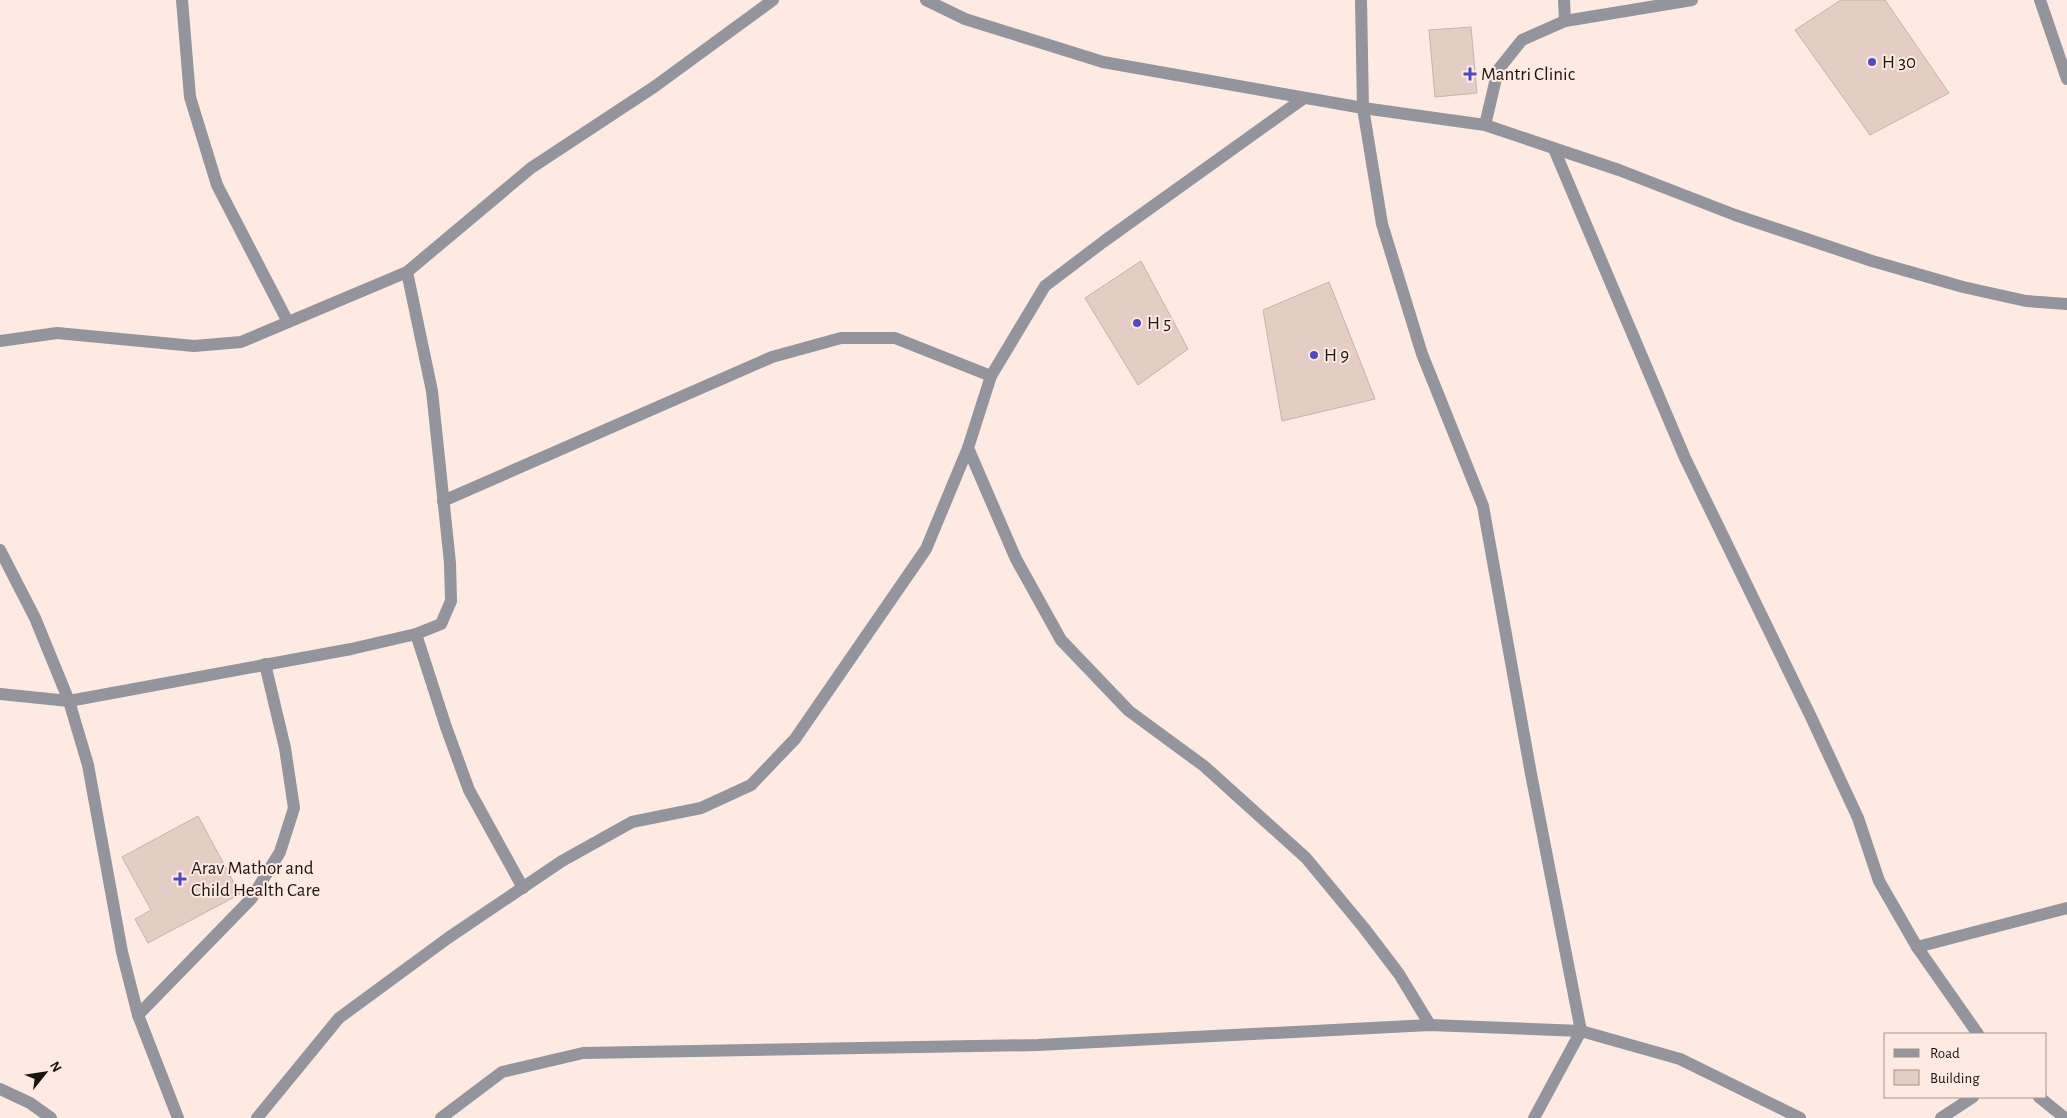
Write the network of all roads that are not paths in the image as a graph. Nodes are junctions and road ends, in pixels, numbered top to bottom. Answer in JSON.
{"nodes":[{"id":1,"x":182,"y":0,"type":"edge"},
{"id":2,"x":773,"y":0,"type":"edge"},
{"id":3,"x":926,"y":0,"type":"edge"},
{"id":4,"x":1362,"y":0,"type":"edge"},
{"id":5,"x":1564,"y":0,"type":"edge"},
{"id":6,"x":1692,"y":0,"type":"edge"},
{"id":7,"x":2040,"y":0,"type":"edge"},
{"id":8,"x":1565,"y":21,"type":"junction"},
{"id":9,"x":2067,"y":79,"type":"edge"},
{"id":10,"x":1304,"y":98,"type":"junction"},
{"id":11,"x":1363,"y":108,"type":"junction"},
{"id":12,"x":1485,"y":125,"type":"junction"},
{"id":13,"x":1554,"y":149,"type":"junction"},
{"id":14,"x":407,"y":272,"type":"junction"},
{"id":15,"x":2067,"y":304,"type":"edge"},
{"id":16,"x":288,"y":322,"type":"junction"},
{"id":17,"x":0,"y":341,"type":"edge"},
{"id":18,"x":991,"y":376,"type":"junction"},
{"id":19,"x":968,"y":448,"type":"junction"},
{"id":20,"x":443,"y":501,"type":"junction"},
{"id":21,"x":0,"y":550,"type":"edge"},
{"id":22,"x":416,"y":634,"type":"junction"},
{"id":23,"x":265,"y":664,"type":"junction"},
{"id":24,"x":0,"y":694,"type":"edge"},
{"id":25,"x":69,"y":701,"type":"junction"},
{"id":26,"x":523,"y":888,"type":"junction"},
{"id":27,"x":2067,"y":908,"type":"edge"},
{"id":28,"x":1917,"y":947,"type":"junction"},
{"id":29,"x":138,"y":1015,"type":"junction"},
{"id":30,"x":1430,"y":1025,"type":"junction"},
{"id":31,"x":1581,"y":1031,"type":"junction"},
{"id":32,"x":1977,"y":1033,"type":"edge"},
{"id":33,"x":0,"y":1089,"type":"edge"},
{"id":34,"x":1971,"y":1098,"type":"edge"},
{"id":35,"x":2040,"y":1098,"type":"edge"},
{"id":36,"x":51,"y":1118,"type":"edge"},
{"id":37,"x":178,"y":1118,"type":"edge"},
{"id":38,"x":258,"y":1118,"type":"edge"},
{"id":39,"x":441,"y":1118,"type":"edge"},
{"id":40,"x":1534,"y":1118,"type":"edge"},
{"id":41,"x":1800,"y":1118,"type":"edge"},
{"id":42,"x":1941,"y":1118,"type":"edge"},
{"id":43,"x":2065,"y":1118,"type":"edge"}],
"edges":[{"from":1,"to":16,"type":"street"},
{"from":2,"to":14,"type":"street"},
{"from":3,"to":10,"type":"street"},
{"from":4,"to":11,"type":"street"},
{"from":5,"to":8,"type":"street"},
{"from":6,"to":8,"type":"street"},
{"from":7,"to":9,"type":"street"},
{"from":8,"to":12,"type":"street"},
{"from":10,"to":11,"type":"street"},
{"from":10,"to":18,"type":"street"},
{"from":11,"to":12,"type":"street"},
{"from":11,"to":31,"type":"street"},
{"from":12,"to":13,"type":"street"},
{"from":13,"to":15,"type":"street"},
{"from":13,"to":28,"type":"street"},
{"from":14,"to":16,"type":"street"},
{"from":14,"to":20,"type":"street"},
{"from":16,"to":17,"type":"street"},
{"from":18,"to":19,"type":"street"},
{"from":18,"to":20,"type":"street"},
{"from":19,"to":26,"type":"street"},
{"from":19,"to":30,"type":"street"},
{"from":20,"to":22,"type":"street"},
{"from":21,"to":25,"type":"street"},
{"from":22,"to":23,"type":"street"},
{"from":22,"to":26,"type":"street"},
{"from":23,"to":25,"type":"street"},
{"from":23,"to":29,"type":"street"},
{"from":24,"to":25,"type":"street"},
{"from":25,"to":29,"type":"street"},
{"from":26,"to":38,"type":"street"},
{"from":27,"to":28,"type":"street"},
{"from":28,"to":32,"type":"street"},
{"from":29,"to":37,"type":"street"},
{"from":30,"to":31,"type":"street"},
{"from":30,"to":39,"type":"street"},
{"from":31,"to":40,"type":"street"},
{"from":31,"to":41,"type":"street"},
{"from":33,"to":36,"type":"street"},
{"from":34,"to":42,"type":"street"},
{"from":35,"to":43,"type":"street"}]}
